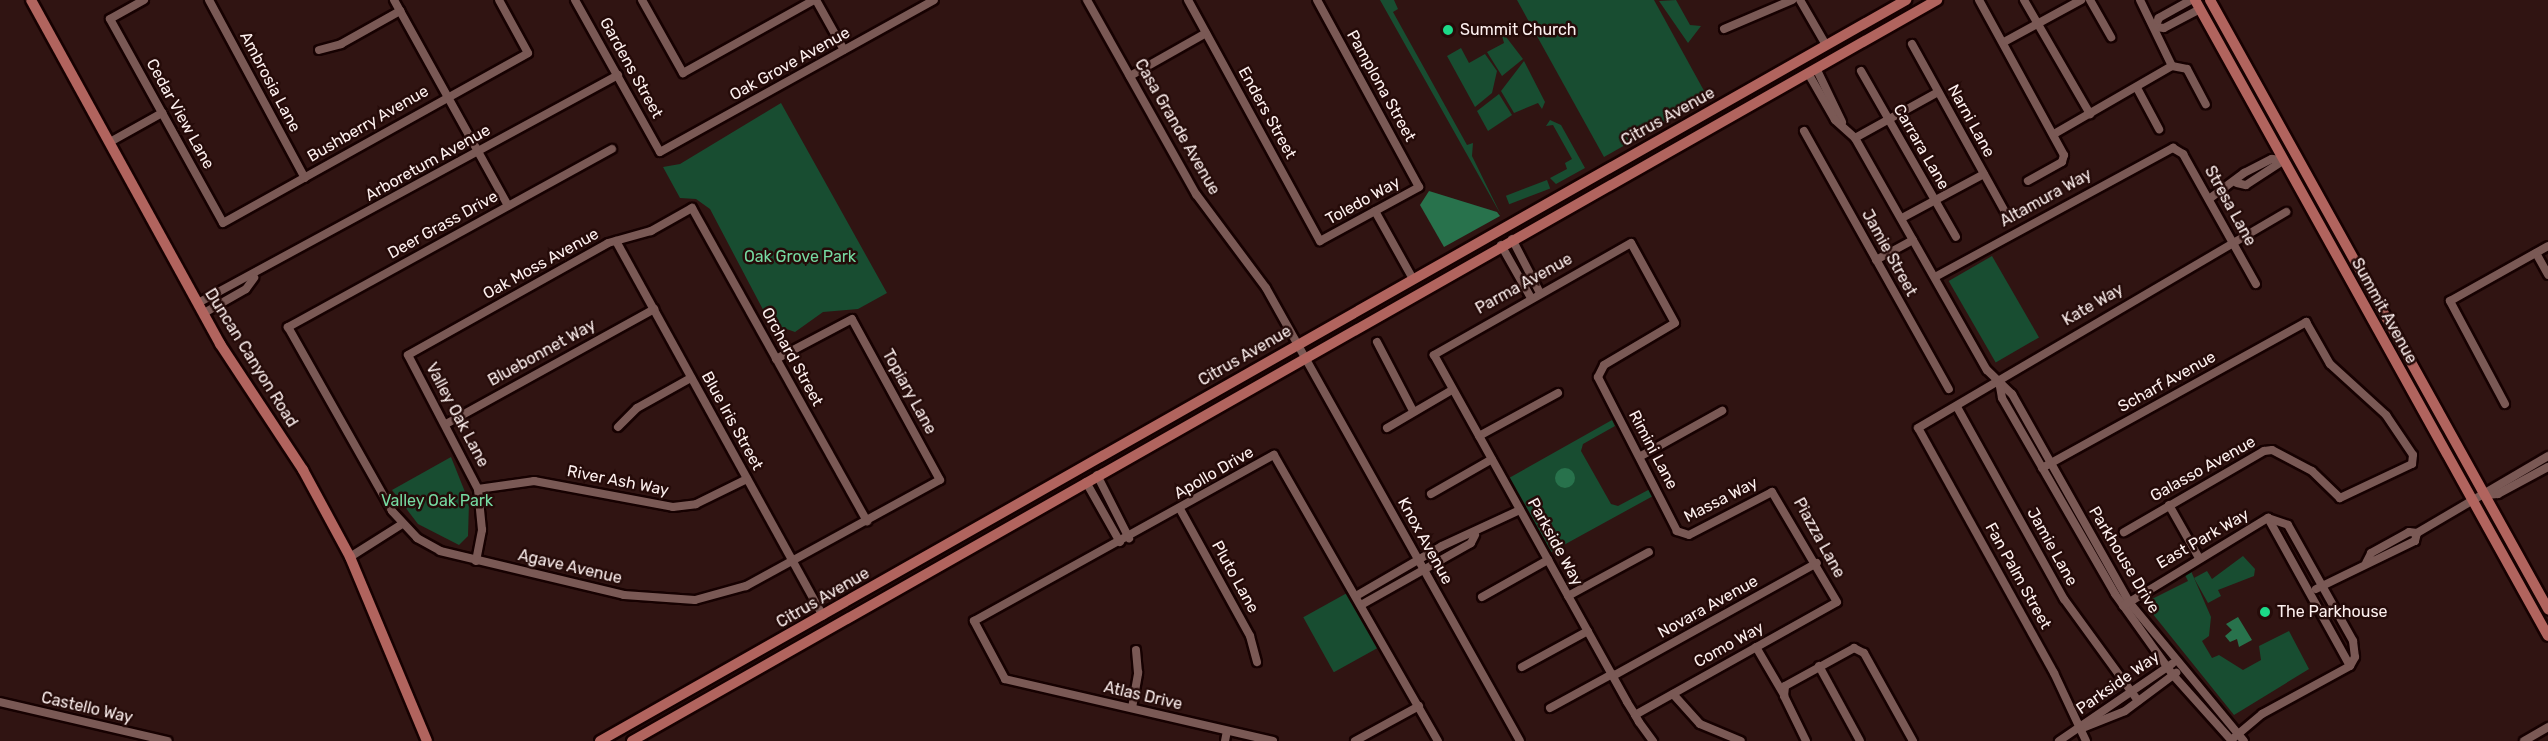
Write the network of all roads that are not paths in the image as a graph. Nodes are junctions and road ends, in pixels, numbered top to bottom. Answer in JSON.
{"nodes":[{"id":1,"x":31,"y":0,"type":"edge"},
{"id":2,"x":144,"y":0,"type":"edge"},
{"id":3,"x":209,"y":0,"type":"edge"},
{"id":4,"x":394,"y":0,"type":"edge"},
{"id":5,"x":499,"y":0,"type":"edge"},
{"id":6,"x":575,"y":0,"type":"edge"},
{"id":7,"x":655,"y":0,"type":"edge"},
{"id":8,"x":815,"y":0,"type":"edge"},
{"id":9,"x":934,"y":0,"type":"edge"},
{"id":10,"x":1088,"y":0,"type":"edge"},
{"id":11,"x":1188,"y":0,"type":"edge"},
{"id":12,"x":1317,"y":0,"type":"edge"},
{"id":13,"x":1792,"y":0,"type":"edge"},
{"id":14,"x":1800,"y":0,"type":"edge"},
{"id":15,"x":1906,"y":0,"type":"edge"},
{"id":16,"x":1937,"y":0,"type":"edge"},
{"id":17,"x":1979,"y":0,"type":"edge"},
{"id":18,"x":2024,"y":0,"type":"edge"},
{"id":19,"x":2081,"y":0,"type":"edge"},
{"id":20,"x":2090,"y":0,"type":"edge"},
{"id":21,"x":2140,"y":0,"type":"edge"},
{"id":22,"x":2210,"y":0,"type":"edge"},
{"id":23,"x":643,"y":3,"type":"edge"},
{"id":24,"x":2195,"y":3,"type":"edge"},
{"id":25,"x":400,"y":11,"type":"junction"},
{"id":26,"x":2169,"y":13,"type":"junction"},
{"id":27,"x":2038,"y":23,"type":"junction"},
{"id":28,"x":2174,"y":23,"type":"junction"},
{"id":29,"x":2155,"y":27,"type":"junction"},
{"id":30,"x":1724,"y":29,"type":"dead end"},
{"id":31,"x":1206,"y":33,"type":"junction"},
{"id":32,"x":2111,"y":37,"type":"dead end"},
{"id":33,"x":2004,"y":42,"type":"junction"},
{"id":34,"x":1912,"y":44,"type":"dead end"},
{"id":35,"x":1826,"y":45,"type":"junction"},
{"id":36,"x":319,"y":50,"type":"dead end"},
{"id":37,"x":844,"y":50,"type":"junction"},
{"id":38,"x":2172,"y":66,"type":"junction"},
{"id":39,"x":1812,"y":70,"type":"junction"},
{"id":40,"x":1861,"y":71,"type":"dead end"},
{"id":41,"x":618,"y":75,"type":"junction"},
{"id":42,"x":1130,"y":76,"type":"junction"},
{"id":43,"x":2137,"y":88,"type":"junction"},
{"id":44,"x":1938,"y":92,"type":"junction"},
{"id":45,"x":447,"y":96,"type":"junction"},
{"id":46,"x":2206,"y":104,"type":"dead end"},
{"id":47,"x":162,"y":113,"type":"junction"},
{"id":48,"x":2090,"y":114,"type":"junction"},
{"id":49,"x":1888,"y":119,"type":"junction"},
{"id":50,"x":2159,"y":129,"type":"dead end"},
{"id":51,"x":1804,"y":130,"type":"dead end"},
{"id":52,"x":2054,"y":134,"type":"junction"},
{"id":53,"x":1855,"y":138,"type":"junction"},
{"id":54,"x":110,"y":142,"type":"junction"},
{"id":55,"x":2173,"y":148,"type":"joint"},
{"id":56,"x":612,"y":149,"type":"dead end"},
{"id":57,"x":660,"y":152,"type":"joint"},
{"id":58,"x":478,"y":153,"type":"junction"},
{"id":59,"x":2284,"y":160,"type":"junction"},
{"id":60,"x":1984,"y":174,"type":"junction"},
{"id":61,"x":304,"y":178,"type":"junction"},
{"id":62,"x":2028,"y":181,"type":"dead end"},
{"id":63,"x":1419,"y":187,"type":"joint"},
{"id":64,"x":2209,"y":199,"type":"junction"},
{"id":65,"x":1935,"y":200,"type":"junction"},
{"id":66,"x":508,"y":206,"type":"junction"},
{"id":67,"x":692,"y":208,"type":"joint"},
{"id":68,"x":1375,"y":211,"type":"junction"},
{"id":69,"x":2005,"y":212,"type":"dead end"},
{"id":70,"x":2286,"y":212,"type":"dead end"},
{"id":71,"x":1902,"y":218,"type":"junction"},
{"id":72,"x":223,"y":223,"type":"joint"},
{"id":73,"x":1956,"y":237,"type":"dead end"},
{"id":74,"x":1512,"y":239,"type":"junction"},
{"id":75,"x":1913,"y":240,"type":"junction"},
{"id":76,"x":616,"y":241,"type":"junction"},
{"id":77,"x":1320,"y":241,"type":"joint"},
{"id":78,"x":2233,"y":242,"type":"junction"},
{"id":79,"x":1501,"y":245,"type":"junction"},
{"id":80,"x":2548,"y":246,"type":"edge"},
{"id":81,"x":2536,"y":253,"type":"junction"},
{"id":82,"x":1876,"y":260,"type":"junction"},
{"id":83,"x":2548,"y":275,"type":"edge"},
{"id":84,"x":1935,"y":277,"type":"junction"},
{"id":85,"x":1413,"y":279,"type":"junction"},
{"id":86,"x":2256,"y":284,"type":"dead end"},
{"id":87,"x":1540,"y":293,"type":"junction"},
{"id":88,"x":1531,"y":298,"type":"junction"},
{"id":89,"x":201,"y":308,"type":"junction"},
{"id":90,"x":654,"y":309,"type":"junction"},
{"id":91,"x":2306,"y":322,"type":"joint"},
{"id":92,"x":288,"y":327,"type":"joint"},
{"id":93,"x":1377,"y":342,"type":"dead end"},
{"id":94,"x":1297,"y":344,"type":"junction"},
{"id":95,"x":408,"y":355,"type":"joint"},
{"id":96,"x":1434,"y":355,"type":"joint"},
{"id":97,"x":1304,"y":356,"type":"junction"},
{"id":98,"x":776,"y":359,"type":"junction"},
{"id":99,"x":1598,"y":377,"type":"joint"},
{"id":100,"x":691,"y":378,"type":"junction"},
{"id":101,"x":1999,"y":381,"type":"junction"},
{"id":102,"x":1949,"y":389,"type":"dead end"},
{"id":103,"x":1452,"y":390,"type":"junction"},
{"id":104,"x":1558,"y":393,"type":"dead end"},
{"id":105,"x":2505,"y":404,"type":"dead end"},
{"id":106,"x":1957,"y":407,"type":"junction"},
{"id":107,"x":1413,"y":411,"type":"junction"},
{"id":108,"x":1722,"y":411,"type":"dead end"},
{"id":109,"x":446,"y":424,"type":"junction"},
{"id":110,"x":618,"y":427,"type":"dead end"},
{"id":111,"x":1387,"y":428,"type":"dead end"},
{"id":112,"x":1918,"y":428,"type":"joint"},
{"id":113,"x":1479,"y":436,"type":"junction"},
{"id":114,"x":1641,"y":456,"type":"junction"},
{"id":115,"x":2548,"y":456,"type":"edge"},
{"id":116,"x":1492,"y":459,"type":"junction"},
{"id":117,"x":2533,"y":463,"type":"junction"},
{"id":118,"x":2046,"y":466,"type":"junction"},
{"id":119,"x":2548,"y":467,"type":"edge"},
{"id":120,"x":2538,"y":472,"type":"junction"},
{"id":121,"x":1097,"y":476,"type":"junction"},
{"id":122,"x":747,"y":479,"type":"junction"},
{"id":123,"x":940,"y":480,"type":"joint"},
{"id":124,"x":1086,"y":482,"type":"junction"},
{"id":125,"x":478,"y":489,"type":"junction"},
{"id":126,"x":1772,"y":492,"type":"joint"},
{"id":127,"x":1431,"y":494,"type":"dead end"},
{"id":128,"x":2485,"y":495,"type":"junction"},
{"id":129,"x":2473,"y":502,"type":"junction"},
{"id":130,"x":1112,"y":503,"type":"junction"},
{"id":131,"x":2169,"y":505,"type":"junction"},
{"id":132,"x":1101,"y":508,"type":"junction"},
{"id":133,"x":1180,"y":509,"type":"junction"},
{"id":134,"x":1520,"y":510,"type":"junction"},
{"id":135,"x":2268,"y":518,"type":"junction"},
{"id":136,"x":867,"y":521,"type":"junction"},
{"id":137,"x":402,"y":524,"type":"junction"},
{"id":138,"x":2124,"y":532,"type":"dead end"},
{"id":139,"x":1683,"y":535,"type":"joint"},
{"id":140,"x":1475,"y":536,"type":"junction"},
{"id":141,"x":1129,"y":538,"type":"junction"},
{"id":142,"x":1120,"y":542,"type":"junction"},
{"id":143,"x":1649,"y":552,"type":"dead end"},
{"id":144,"x":350,"y":557,"type":"junction"},
{"id":145,"x":2199,"y":558,"type":"junction"},
{"id":146,"x":1418,"y":560,"type":"junction"},
{"id":147,"x":1548,"y":560,"type":"junction"},
{"id":148,"x":476,"y":561,"type":"junction"},
{"id":149,"x":793,"y":561,"type":"junction"},
{"id":150,"x":1816,"y":563,"type":"junction"},
{"id":151,"x":1424,"y":570,"type":"junction"},
{"id":152,"x":1387,"y":578,"type":"junction"},
{"id":153,"x":1392,"y":587,"type":"junction"},
{"id":154,"x":2319,"y":587,"type":"junction"},
{"id":155,"x":2310,"y":593,"type":"junction"},
{"id":156,"x":1356,"y":596,"type":"junction"},
{"id":157,"x":1569,"y":596,"type":"junction"},
{"id":158,"x":1482,"y":597,"type":"dead end"},
{"id":159,"x":1837,"y":602,"type":"joint"},
{"id":160,"x":2126,"y":604,"type":"junction"},
{"id":161,"x":1360,"y":605,"type":"junction"},
{"id":162,"x":2548,"y":609,"type":"edge"},
{"id":163,"x":823,"y":616,"type":"junction"},
{"id":164,"x":1588,"y":631,"type":"junction"},
{"id":165,"x":2548,"y":636,"type":"edge"},
{"id":166,"x":1756,"y":647,"type":"junction"},
{"id":167,"x":1136,"y":650,"type":"dead end"},
{"id":168,"x":1257,"y":662,"type":"dead end"},
{"id":169,"x":1819,"y":666,"type":"junction"},
{"id":170,"x":2350,"y":666,"type":"junction"},
{"id":171,"x":1522,"y":667,"type":"dead end"},
{"id":172,"x":2174,"y":668,"type":"junction"},
{"id":173,"x":1613,"y":675,"type":"junction"},
{"id":174,"x":1005,"y":679,"type":"joint"},
{"id":175,"x":1672,"y":694,"type":"junction"},
{"id":176,"x":2135,"y":697,"type":"junction"},
{"id":177,"x":1785,"y":698,"type":"junction"},
{"id":178,"x":0,"y":702,"type":"edge"},
{"id":179,"x":1419,"y":706,"type":"junction"},
{"id":180,"x":1132,"y":708,"type":"junction"},
{"id":181,"x":1550,"y":708,"type":"dead end"},
{"id":182,"x":1635,"y":715,"type":"junction"},
{"id":183,"x":2548,"y":728,"type":"edge"},
{"id":184,"x":2079,"y":729,"type":"junction"},
{"id":185,"x":1227,"y":731,"type":"junction"},
{"id":186,"x":2234,"y":738,"type":"edge"},
{"id":187,"x":1652,"y":740,"type":"edge"},
{"id":188,"x":168,"y":741,"type":"edge"},
{"id":189,"x":427,"y":741,"type":"edge"},
{"id":190,"x":600,"y":741,"type":"edge"},
{"id":191,"x":632,"y":741,"type":"edge"},
{"id":192,"x":1225,"y":741,"type":"edge"},
{"id":193,"x":1273,"y":741,"type":"edge"},
{"id":194,"x":1355,"y":741,"type":"edge"},
{"id":195,"x":1438,"y":741,"type":"edge"},
{"id":196,"x":1520,"y":741,"type":"edge"},
{"id":197,"x":1741,"y":741,"type":"edge"},
{"id":198,"x":1806,"y":741,"type":"edge"},
{"id":199,"x":1860,"y":741,"type":"edge"},
{"id":200,"x":1913,"y":741,"type":"edge"},
{"id":201,"x":2059,"y":741,"type":"edge"},
{"id":202,"x":2086,"y":741,"type":"edge"},
{"id":203,"x":2244,"y":741,"type":"edge"},
{"id":204,"x":2524,"y":741,"type":"edge"}],
"edges":[{"from":1,"to":54,"type":"main road","name":"Duncan Canyon Road"},
{"from":2,"to":47,"type":"street","name":"Cedar View Lane"},
{"from":3,"to":61,"type":"street","name":"Ambrosia Lane"},
{"from":4,"to":25,"type":"street"},
{"from":5,"to":45,"type":"street","name":"Bushberry Avenue"},
{"from":6,"to":41,"type":"street","name":"Gardens Street"},
{"from":7,"to":23,"type":"street"},
{"from":8,"to":23,"type":"street"},
{"from":8,"to":37,"type":"street"},
{"from":9,"to":37,"type":"street","name":"Oak Grove Avenue"},
{"from":10,"to":42,"type":"street","name":"Casa Grande Avenue"},
{"from":11,"to":31,"type":"street","name":"Enders Street"},
{"from":12,"to":63,"type":"street","name":"Pamplona Street"},
{"from":13,"to":30,"type":"street"},
{"from":14,"to":35,"type":"street"},
{"from":15,"to":35,"type":"main road","name":"Citrus Avenue"},
{"from":16,"to":39,"type":"main road","name":"Citrus Avenue"},
{"from":17,"to":33,"type":"street"},
{"from":18,"to":27,"type":"street"},
{"from":19,"to":27,"type":"street"},
{"from":20,"to":32,"type":"street"},
{"from":21,"to":29,"type":"street"},
{"from":22,"to":128,"type":"main road","name":"Summit Avenue"},
{"from":24,"to":26,"type":"street"},
{"from":24,"to":28,"type":"street"},
{"from":24,"to":59,"type":"main road","name":"Summit Avenue"},
{"from":25,"to":36,"type":"street"},
{"from":25,"to":45,"type":"street"},
{"from":26,"to":28,"type":"street"},
{"from":26,"to":29,"type":"street"},
{"from":27,"to":33,"type":"street"},
{"from":27,"to":48,"type":"street"},
{"from":28,"to":29,"type":"street"},
{"from":29,"to":38,"type":"street"},
{"from":31,"to":42,"type":"street"},
{"from":31,"to":77,"type":"street","name":"Enders Street"},
{"from":33,"to":52,"type":"street"},
{"from":34,"to":44,"type":"street","name":"Narni Lane"},
{"from":35,"to":85,"type":"main road","name":"Citrus Avenue"},
{"from":37,"to":57,"type":"street","name":"Oak Grove Avenue"},
{"from":38,"to":43,"type":"street"},
{"from":38,"to":46,"type":"street"},
{"from":39,"to":53,"type":"street","name":"Parkhouse Drive"},
{"from":39,"to":74,"type":"main road","name":"Citrus Avenue"},
{"from":40,"to":49,"type":"street","name":"Carrara Lane"},
{"from":41,"to":57,"type":"street","name":"Gardens Street"},
{"from":41,"to":58,"type":"street","name":"Arboretum Avenue"},
{"from":42,"to":94,"type":"street","name":"Casa Grande Avenue"},
{"from":43,"to":48,"type":"street"},
{"from":43,"to":50,"type":"street"},
{"from":44,"to":49,"type":"street"},
{"from":44,"to":60,"type":"street","name":"Narni Lane"},
{"from":45,"to":58,"type":"street"},
{"from":45,"to":61,"type":"street","name":"Bushberry Avenue"},
{"from":47,"to":54,"type":"street"},
{"from":47,"to":72,"type":"street","name":"Cedar View Lane"},
{"from":48,"to":52,"type":"street"},
{"from":49,"to":53,"type":"street"},
{"from":49,"to":65,"type":"street","name":"Carrara Lane"},
{"from":51,"to":82,"type":"street","name":"Jamie Street"},
{"from":52,"to":62,"type":"street"},
{"from":53,"to":71,"type":"street","name":"Parkhouse Drive"},
{"from":54,"to":89,"type":"main road","name":"Duncan Canyon Road"},
{"from":55,"to":64,"type":"street","name":"Stresa Lane"},
{"from":55,"to":84,"type":"street","name":"Altamura Way"},
{"from":56,"to":66,"type":"street","name":"Deer Grass Drive"},
{"from":58,"to":66,"type":"street"},
{"from":58,"to":89,"type":"street","name":"Arboretum Avenue"},
{"from":59,"to":64,"type":"street"},
{"from":59,"to":129,"type":"main road","name":"Summit Avenue"},
{"from":60,"to":65,"type":"street"},
{"from":60,"to":69,"type":"street","name":"Narni Lane"},
{"from":61,"to":72,"type":"street","name":"Bushberry Avenue"},
{"from":63,"to":68,"type":"street","name":"Toledo Way"},
{"from":64,"to":78,"type":"street","name":"Stresa Lane"},
{"from":65,"to":71,"type":"street"},
{"from":65,"to":73,"type":"street","name":"Carrara Lane"},
{"from":66,"to":92,"type":"street","name":"Deer Grass Drive"},
{"from":67,"to":76,"type":"street","name":"Oak Moss Avenue"},
{"from":67,"to":98,"type":"street","name":"Orchard Street"},
{"from":68,"to":77,"type":"street","name":"Toledo Way"},
{"from":68,"to":85,"type":"street"},
{"from":70,"to":78,"type":"street","name":"Kate Way"},
{"from":71,"to":75,"type":"street","name":"Parkhouse Drive"},
{"from":74,"to":79,"type":"main road","name":"Citrus Avenue"},
{"from":74,"to":87,"type":"street"},
{"from":75,"to":82,"type":"street"},
{"from":75,"to":84,"type":"street","name":"Parkhouse Drive"},
{"from":76,"to":90,"type":"street","name":"Blue Iris Street"},
{"from":76,"to":95,"type":"street","name":"Oak Moss Avenue"},
{"from":78,"to":86,"type":"street","name":"Stresa Lane"},
{"from":78,"to":101,"type":"street","name":"Kate Way"},
{"from":79,"to":88,"type":"street"},
{"from":79,"to":97,"type":"main road","name":"Citrus Avenue"},
{"from":80,"to":81,"type":"street"},
{"from":81,"to":83,"type":"street"},
{"from":81,"to":105,"type":"street"},
{"from":82,"to":102,"type":"street","name":"Jamie Street"},
{"from":84,"to":101,"type":"street","name":"Parkhouse Drive"},
{"from":85,"to":94,"type":"main road","name":"Citrus Avenue"},
{"from":87,"to":88,"type":"street","name":"Parma Avenue"},
{"from":87,"to":99,"type":"street","name":"Parma Avenue"},
{"from":88,"to":96,"type":"street","name":"Parma Avenue"},
{"from":89,"to":144,"type":"main road","name":"Duncan Canyon Road"},
{"from":90,"to":100,"type":"street","name":"Blue Iris Street"},
{"from":90,"to":109,"type":"street","name":"Bluebonnet Way"},
{"from":91,"to":118,"type":"street","name":"Scharf Avenue"},
{"from":91,"to":131,"type":"street","name":"Galasso Avenue"},
{"from":92,"to":137,"type":"street","name":"Agave Avenue"},
{"from":93,"to":107,"type":"street"},
{"from":94,"to":97,"type":"street","name":"Casa Grande Avenue"},
{"from":94,"to":163,"type":"main road","name":"Citrus Avenue"},
{"from":95,"to":109,"type":"street","name":"Valley Oak Lane"},
{"from":96,"to":103,"type":"street","name":"Parkside Way"},
{"from":97,"to":121,"type":"main road","name":"Citrus Avenue"},
{"from":97,"to":146,"type":"street","name":"Knox Avenue"},
{"from":98,"to":123,"type":"street","name":"Topiary Lane"},
{"from":98,"to":136,"type":"street","name":"Orchard Street"},
{"from":99,"to":114,"type":"street","name":"Rimini Lane"},
{"from":100,"to":110,"type":"street"},
{"from":100,"to":122,"type":"street","name":"Blue Iris Street"},
{"from":101,"to":106,"type":"street","name":"Kate Way"},
{"from":101,"to":118,"type":"street","name":"Parkhouse Drive"},
{"from":103,"to":107,"type":"street"},
{"from":103,"to":113,"type":"street","name":"Parkside Way"},
{"from":104,"to":113,"type":"street"},
{"from":106,"to":112,"type":"street","name":"Kate Way"},
{"from":106,"to":176,"type":"street","name":"Jamie Lane"},
{"from":107,"to":111,"type":"street"},
{"from":108,"to":114,"type":"street"},
{"from":109,"to":125,"type":"street","name":"Valley Oak Lane"},
{"from":112,"to":184,"type":"street","name":"Fan Palm Street"},
{"from":113,"to":116,"type":"street","name":"Parkside Way"},
{"from":114,"to":139,"type":"street","name":"Rimini Lane"},
{"from":115,"to":117,"type":"street"},
{"from":116,"to":127,"type":"street"},
{"from":116,"to":134,"type":"street","name":"Parkside Way"},
{"from":117,"to":120,"type":"street"},
{"from":117,"to":128,"type":"street"},
{"from":118,"to":160,"type":"street","name":"Parkhouse Drive"},
{"from":119,"to":120,"type":"street"},
{"from":120,"to":128,"type":"street"},
{"from":121,"to":124,"type":"main road","name":"Citrus Avenue"},
{"from":121,"to":130,"type":"street"},
{"from":122,"to":125,"type":"street","name":"River Ash Way"},
{"from":122,"to":149,"type":"street","name":"Blue Iris Street"},
{"from":123,"to":136,"type":"street","name":"Agave Avenue"},
{"from":124,"to":132,"type":"street"},
{"from":124,"to":191,"type":"main road","name":"Citrus Avenue"},
{"from":125,"to":148,"type":"street","name":"Valley Oak Lane"},
{"from":126,"to":139,"type":"street","name":"Massa Way"},
{"from":126,"to":150,"type":"street","name":"Piazza Lane"},
{"from":128,"to":129,"type":"street"},
{"from":128,"to":162,"type":"main road","name":"Summit Avenue"},
{"from":129,"to":154,"type":"street"},
{"from":129,"to":165,"type":"main road","name":"Summit Avenue"},
{"from":130,"to":132,"type":"street"},
{"from":130,"to":141,"type":"street"},
{"from":131,"to":138,"type":"street","name":"Galasso Avenue"},
{"from":131,"to":145,"type":"street"},
{"from":132,"to":142,"type":"street"},
{"from":133,"to":141,"type":"street","name":"Apollo Drive"},
{"from":133,"to":156,"type":"street","name":"Apollo Drive"},
{"from":133,"to":168,"type":"street","name":"Pluto Lane"},
{"from":134,"to":140,"type":"street"},
{"from":134,"to":147,"type":"street","name":"Parkside Way"},
{"from":135,"to":145,"type":"street","name":"East Park Way"},
{"from":135,"to":154,"type":"street"},
{"from":135,"to":155,"type":"street"},
{"from":136,"to":149,"type":"street","name":"Agave Avenue"},
{"from":137,"to":144,"type":"street"},
{"from":137,"to":148,"type":"street","name":"Agave Avenue"},
{"from":140,"to":146,"type":"street"},
{"from":140,"to":151,"type":"street"},
{"from":141,"to":142,"type":"street","name":"Apollo Drive"},
{"from":142,"to":174,"type":"street","name":"Apollo Drive"},
{"from":143,"to":157,"type":"street"},
{"from":144,"to":189,"type":"main road","name":"Duncan Canyon Road"},
{"from":145,"to":160,"type":"street","name":"East Park Way"},
{"from":146,"to":151,"type":"street","name":"Knox Avenue"},
{"from":146,"to":152,"type":"street"},
{"from":147,"to":157,"type":"street","name":"Parkside Way"},
{"from":147,"to":158,"type":"street"},
{"from":148,"to":149,"type":"street","name":"Agave Avenue"},
{"from":149,"to":163,"type":"street","name":"Blue Iris Street"},
{"from":150,"to":159,"type":"street","name":"Piazza Lane"},
{"from":150,"to":173,"type":"street","name":"Novara Avenue"},
{"from":151,"to":153,"type":"street"},
{"from":151,"to":196,"type":"street","name":"Knox Avenue"},
{"from":152,"to":153,"type":"street"},
{"from":152,"to":156,"type":"street"},
{"from":153,"to":161,"type":"street"},
{"from":154,"to":155,"type":"street"},
{"from":154,"to":170,"type":"street"},
{"from":155,"to":170,"type":"street"},
{"from":156,"to":161,"type":"street","name":"Apollo Drive"},
{"from":157,"to":164,"type":"street","name":"Parkside Way"},
{"from":159,"to":166,"type":"street","name":"Como Way"},
{"from":160,"to":172,"type":"street","name":"Parkhouse Drive"},
{"from":161,"to":179,"type":"street","name":"Apollo Drive"},
{"from":163,"to":190,"type":"main road","name":"Citrus Avenue"},
{"from":164,"to":171,"type":"street"},
{"from":164,"to":173,"type":"street","name":"Parkside Way"},
{"from":166,"to":175,"type":"street","name":"Como Way"},
{"from":166,"to":177,"type":"street"},
{"from":167,"to":180,"type":"street"},
{"from":169,"to":177,"type":"street"},
{"from":169,"to":199,"type":"street"},
{"from":169,"to":200,"type":"street"},
{"from":170,"to":186,"type":"street"},
{"from":172,"to":176,"type":"street","name":"Parkside Way"},
{"from":172,"to":186,"type":"street","name":"Parkhouse Drive"},
{"from":173,"to":181,"type":"street","name":"Novara Avenue"},
{"from":173,"to":182,"type":"street","name":"Parkside Way"},
{"from":174,"to":180,"type":"street","name":"Atlas Drive"},
{"from":175,"to":182,"type":"street","name":"Como Way"},
{"from":175,"to":197,"type":"street"},
{"from":176,"to":184,"type":"street","name":"Parkside Way"},
{"from":177,"to":198,"type":"street"},
{"from":178,"to":188,"type":"street","name":"Castello Way"},
{"from":179,"to":194,"type":"street"},
{"from":179,"to":195,"type":"street","name":"Apollo Drive"},
{"from":180,"to":185,"type":"street","name":"Atlas Drive"},
{"from":182,"to":187,"type":"street","name":"Parkside Way"},
{"from":183,"to":204,"type":"street"},
{"from":184,"to":201,"type":"street","name":"Parkside Way"},
{"from":184,"to":202,"type":"street","name":"Fan Palm Street"},
{"from":185,"to":192,"type":"street"},
{"from":185,"to":193,"type":"street","name":"Atlas Drive"},
{"from":186,"to":203,"type":"street","name":"Parkhouse Drive"}]}
